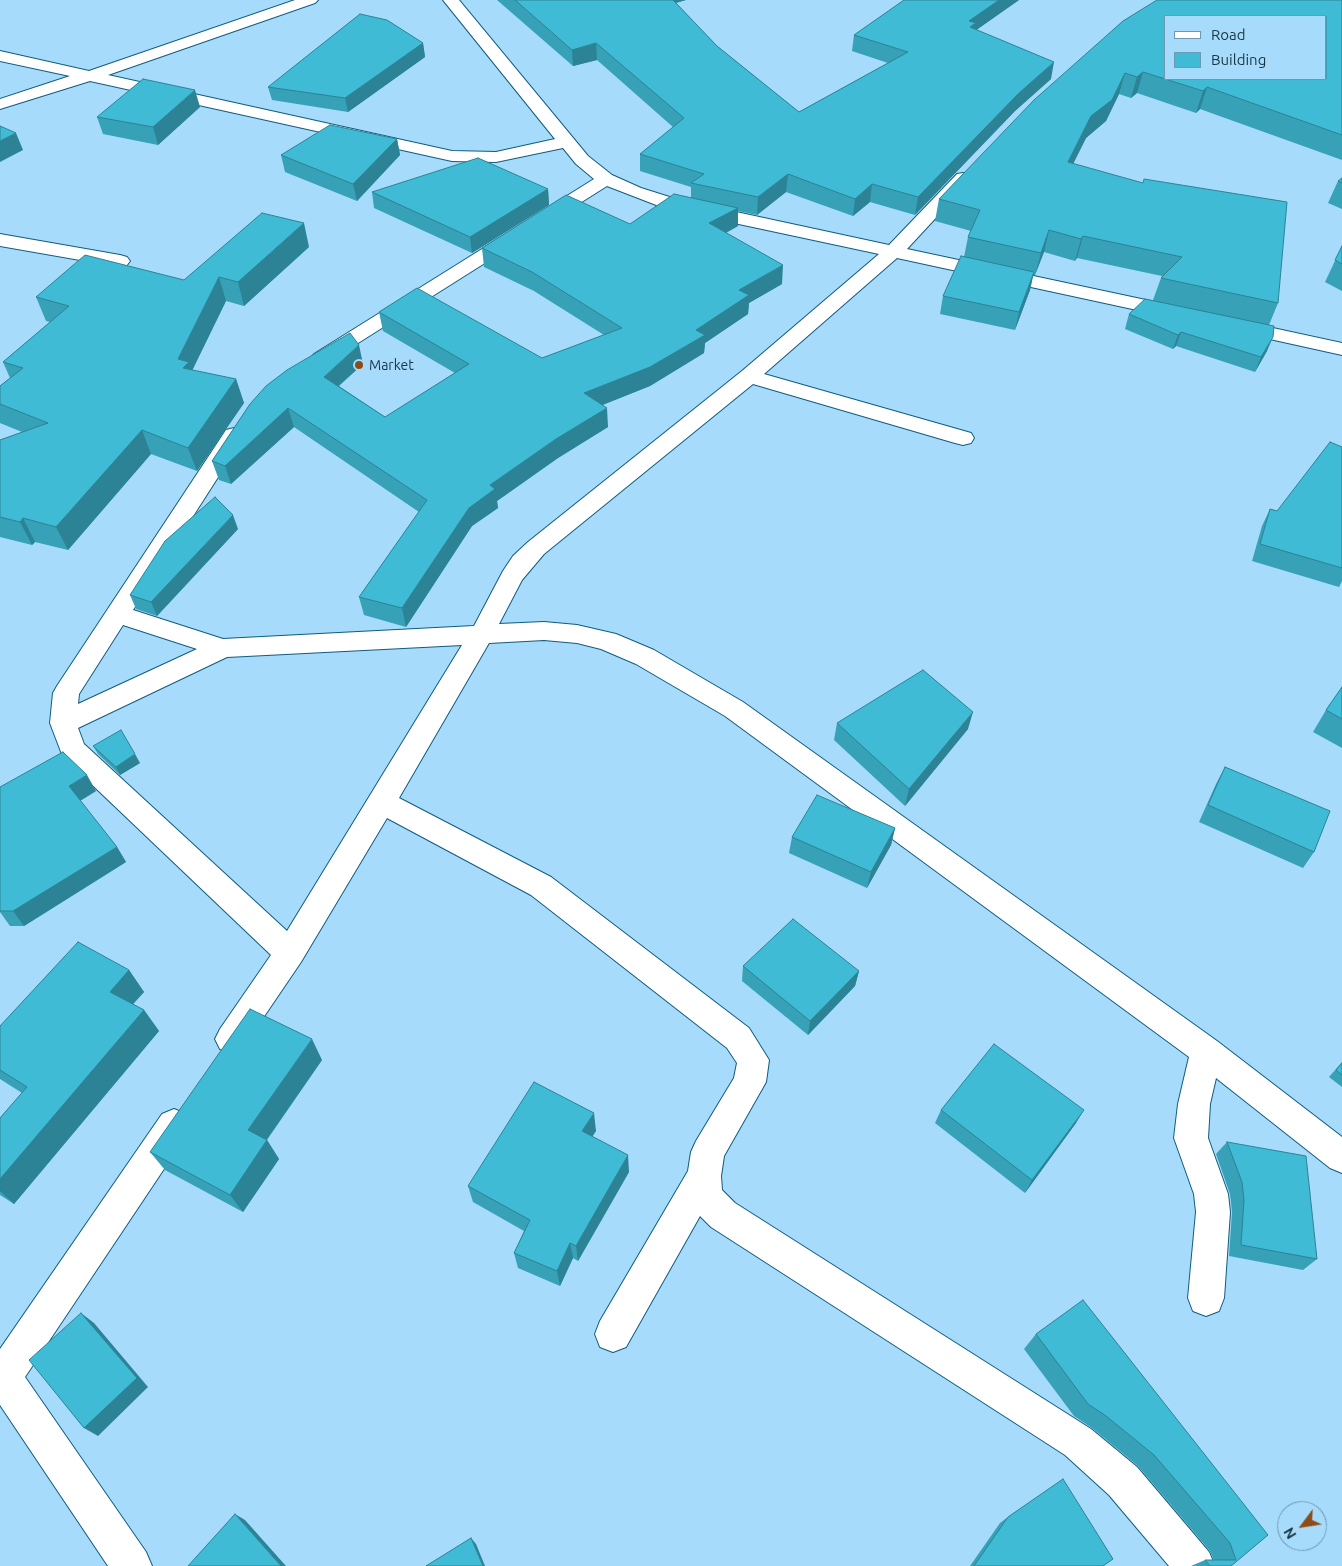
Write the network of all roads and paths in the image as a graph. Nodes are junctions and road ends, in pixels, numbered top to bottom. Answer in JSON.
{"nodes":[{"id":1,"x":310,"y":0,"type":"edge"},
{"id":2,"x":451,"y":0,"type":"edge"},
{"id":3,"x":0,"y":56,"type":"edge"},
{"id":4,"x":89,"y":76,"type":"junction"},
{"id":5,"x":0,"y":104,"type":"edge"},
{"id":6,"x":565,"y":142,"type":"junction"},
{"id":7,"x":982,"y":159,"type":"edge"},
{"id":8,"x":606,"y":179,"type":"junction"},
{"id":9,"x":0,"y":240,"type":"edge"},
{"id":10,"x":893,"y":252,"type":"junction"},
{"id":11,"x":120,"y":262,"type":"edge"},
{"id":12,"x":1196,"y":317,"type":"edge"},
{"id":13,"x":1215,"y":321,"type":"edge"},
{"id":14,"x":1342,"y":349,"type":"edge"},
{"id":15,"x":299,"y":372,"type":"edge"},
{"id":16,"x":748,"y":376,"type":"junction"},
{"id":17,"x":246,"y":417,"type":"edge"},
{"id":18,"x":963,"y":438,"type":"dead end"},
{"id":19,"x":117,"y":614,"type":"junction"},
{"id":20,"x":481,"y":635,"type":"junction"},
{"id":21,"x":223,"y":648,"type":"junction"},
{"id":22,"x":63,"y":723,"type":"junction"},
{"id":23,"x":382,"y":802,"type":"junction"},
{"id":24,"x":290,"y":953,"type":"junction"},
{"id":25,"x":1206,"y":1050,"type":"junction"},
{"id":26,"x":218,"y":1059,"type":"edge"},
{"id":27,"x":185,"y":1108,"type":"edge"},
{"id":28,"x":1342,"y":1157,"type":"edge"},
{"id":29,"x":704,"y":1176,"type":"junction"},
{"id":30,"x":1206,"y":1298,"type":"dead end"},
{"id":31,"x":613,"y":1334,"type":"dead end"},
{"id":32,"x":1,"y":1377,"type":"edge"},
{"id":33,"x":132,"y":1566,"type":"edge"},
{"id":34,"x":1195,"y":1566,"type":"edge"}],
"edges":[{"from":1,"to":4,"type":"street"},
{"from":2,"to":6,"type":"street"},
{"from":3,"to":4,"type":"street"},
{"from":4,"to":5,"type":"street"},
{"from":4,"to":6,"type":"street"},
{"from":6,"to":8,"type":"street"},
{"from":7,"to":10,"type":"street"},
{"from":8,"to":10,"type":"street"},
{"from":8,"to":15,"type":"street"},
{"from":9,"to":11,"type":"street"},
{"from":10,"to":12,"type":"street"},
{"from":10,"to":16,"type":"street"},
{"from":13,"to":14,"type":"street"},
{"from":16,"to":18,"type":"street"},
{"from":16,"to":20,"type":"street"},
{"from":17,"to":19,"type":"street"},
{"from":19,"to":21,"type":"street"},
{"from":19,"to":22,"type":"street"},
{"from":20,"to":21,"type":"street"},
{"from":20,"to":23,"type":"street"},
{"from":20,"to":25,"type":"street"},
{"from":21,"to":22,"type":"street"},
{"from":22,"to":24,"type":"street"},
{"from":23,"to":24,"type":"street"},
{"from":23,"to":29,"type":"street"},
{"from":24,"to":26,"type":"street"},
{"from":25,"to":28,"type":"street"},
{"from":25,"to":30,"type":"street"},
{"from":27,"to":32,"type":"street"},
{"from":29,"to":31,"type":"street"},
{"from":29,"to":34,"type":"street"},
{"from":32,"to":33,"type":"street"}]}
